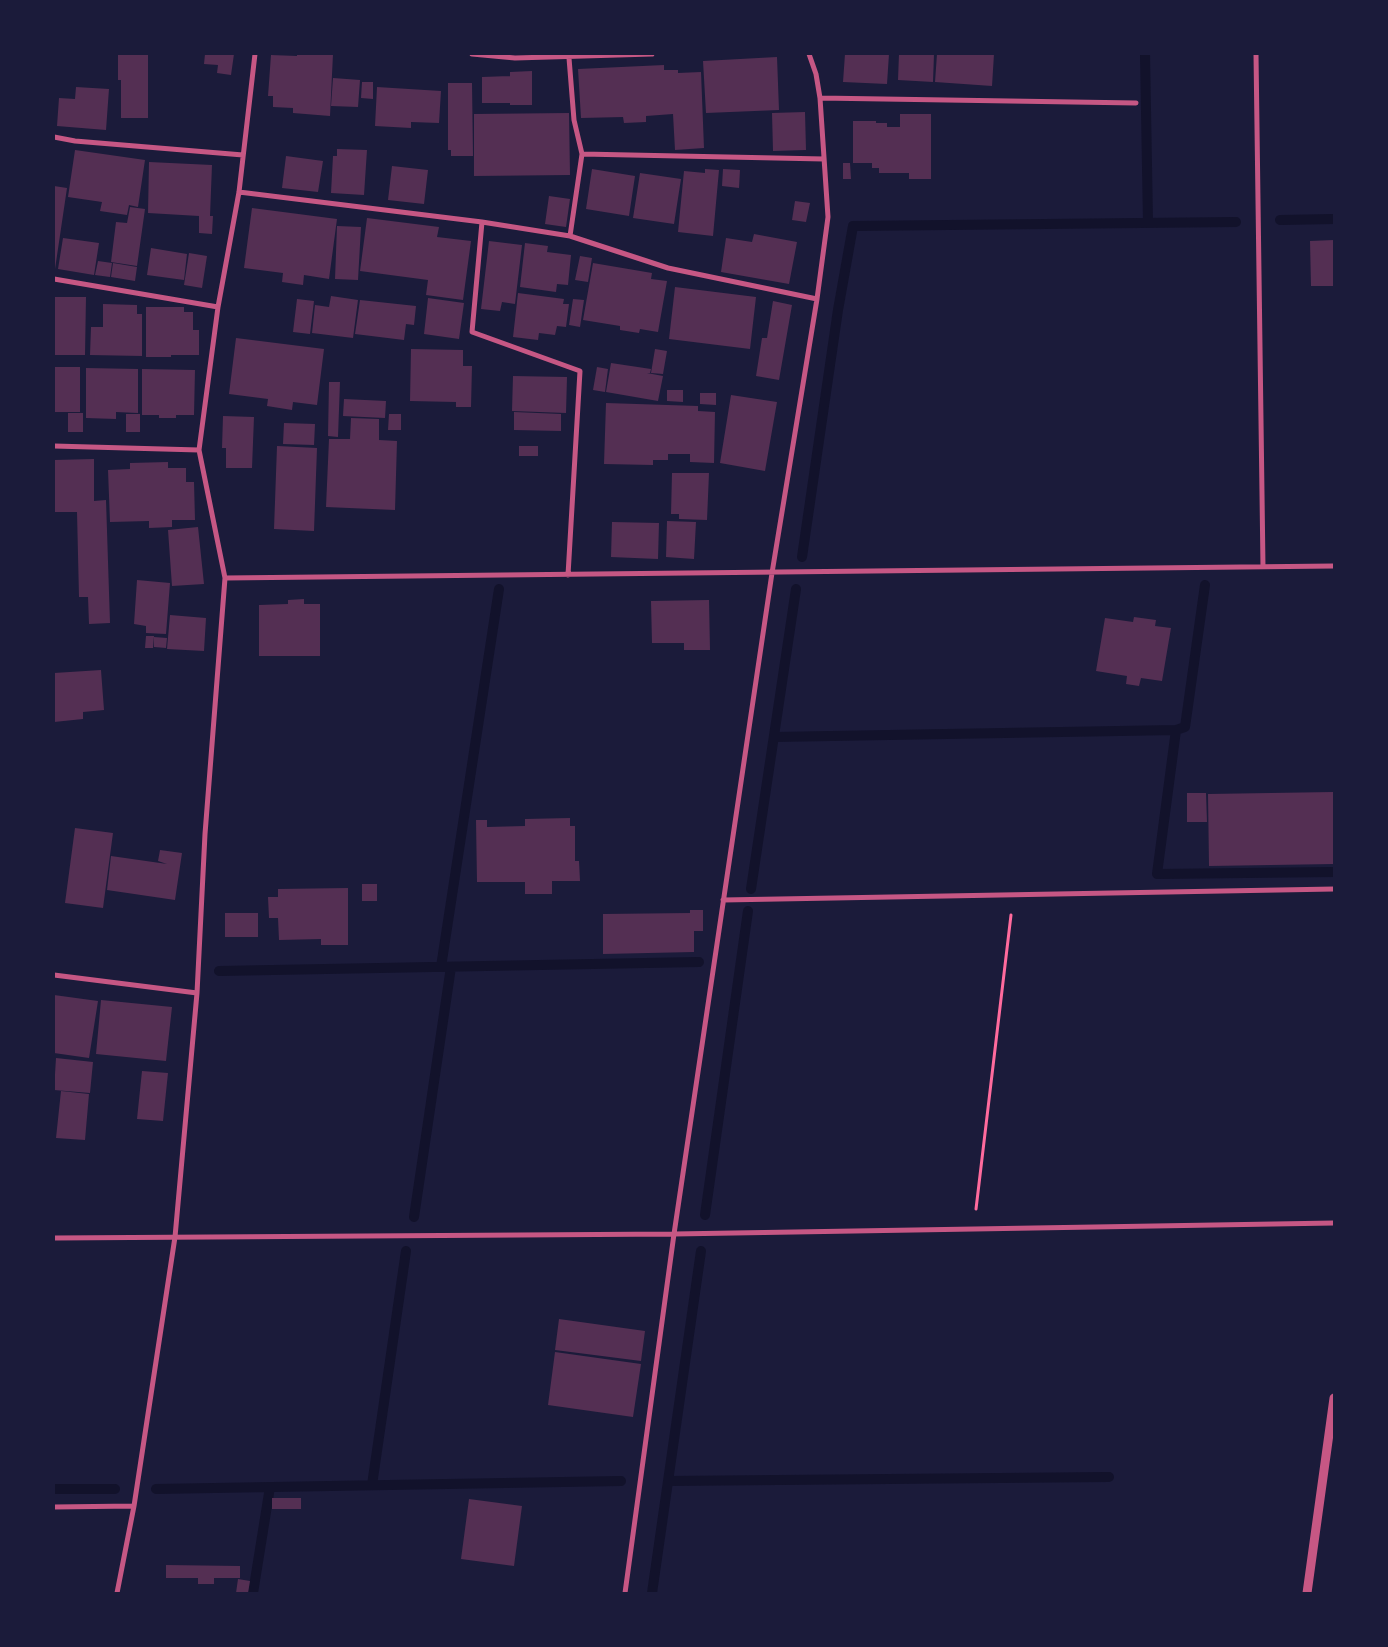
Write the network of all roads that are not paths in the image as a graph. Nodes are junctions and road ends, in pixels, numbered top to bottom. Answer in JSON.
{"nodes":[{"id":1,"x":255,"y":54,"type":"edge"},
{"id":2,"x":472,"y":54,"type":"edge"},
{"id":3,"x":652,"y":54,"type":"edge"},
{"id":4,"x":809,"y":54,"type":"edge"},
{"id":5,"x":1256,"y":54,"type":"edge"},
{"id":6,"x":569,"y":58,"type":"junction"},
{"id":7,"x":820,"y":98,"type":"junction"},
{"id":8,"x":1136,"y":103,"type":"dead end"},
{"id":9,"x":54,"y":137,"type":"edge"},
{"id":10,"x":582,"y":154,"type":"junction"},
{"id":11,"x":243,"y":155,"type":"junction"},
{"id":12,"x":824,"y":159,"type":"junction"},
{"id":13,"x":239,"y":192,"type":"junction"},
{"id":14,"x":482,"y":222,"type":"junction"},
{"id":15,"x":570,"y":236,"type":"junction"},
{"id":16,"x":54,"y":279,"type":"edge"},
{"id":17,"x":817,"y":299,"type":"junction"},
{"id":18,"x":218,"y":307,"type":"junction"},
{"id":19,"x":54,"y":446,"type":"edge"},
{"id":20,"x":199,"y":450,"type":"junction"},
{"id":21,"x":1334,"y":566,"type":"edge"},
{"id":22,"x":1263,"y":567,"type":"junction"},
{"id":23,"x":772,"y":573,"type":"junction"},
{"id":24,"x":568,"y":575,"type":"junction"},
{"id":25,"x":225,"y":578,"type":"junction"},
{"id":26,"x":1334,"y":888,"type":"edge"},
{"id":27,"x":724,"y":900,"type":"junction"},
{"id":28,"x":54,"y":975,"type":"edge"},
{"id":29,"x":197,"y":993,"type":"junction"},
{"id":30,"x":1334,"y":1223,"type":"edge"},
{"id":31,"x":674,"y":1234,"type":"junction"},
{"id":32,"x":54,"y":1238,"type":"edge"},
{"id":33,"x":175,"y":1238,"type":"junction"},
{"id":34,"x":1334,"y":1398,"type":"edge"},
{"id":35,"x":134,"y":1506,"type":"junction"},
{"id":36,"x":54,"y":1507,"type":"edge"},
{"id":37,"x":117,"y":1593,"type":"edge"},
{"id":38,"x":625,"y":1593,"type":"edge"},
{"id":39,"x":1307,"y":1593,"type":"edge"}],
"edges":[{"from":1,"to":11,"type":"street"},
{"from":2,"to":6,"type":"street"},
{"from":3,"to":6,"type":"street"},
{"from":4,"to":7,"type":"street"},
{"from":5,"to":22,"type":"street"},
{"from":6,"to":10,"type":"street"},
{"from":7,"to":8,"type":"street"},
{"from":7,"to":12,"type":"street"},
{"from":9,"to":11,"type":"street"},
{"from":10,"to":12,"type":"street"},
{"from":10,"to":15,"type":"street"},
{"from":11,"to":13,"type":"street"},
{"from":12,"to":17,"type":"street"},
{"from":13,"to":14,"type":"street"},
{"from":13,"to":18,"type":"street"},
{"from":14,"to":15,"type":"street"},
{"from":14,"to":24,"type":"street"},
{"from":15,"to":17,"type":"street"},
{"from":16,"to":18,"type":"street"},
{"from":17,"to":23,"type":"street"},
{"from":18,"to":20,"type":"street"},
{"from":19,"to":20,"type":"street"},
{"from":20,"to":25,"type":"street"},
{"from":21,"to":22,"type":"street"},
{"from":22,"to":23,"type":"street"},
{"from":23,"to":24,"type":"street"},
{"from":23,"to":27,"type":"street"},
{"from":24,"to":25,"type":"street"},
{"from":25,"to":29,"type":"street"},
{"from":26,"to":27,"type":"street"},
{"from":27,"to":31,"type":"street"},
{"from":28,"to":29,"type":"street"},
{"from":29,"to":33,"type":"street"},
{"from":30,"to":31,"type":"street"},
{"from":31,"to":33,"type":"street"},
{"from":31,"to":38,"type":"street"},
{"from":32,"to":33,"type":"street"},
{"from":33,"to":35,"type":"street"},
{"from":34,"to":39,"type":"street"},
{"from":35,"to":36,"type":"street"},
{"from":35,"to":37,"type":"street"}]}
